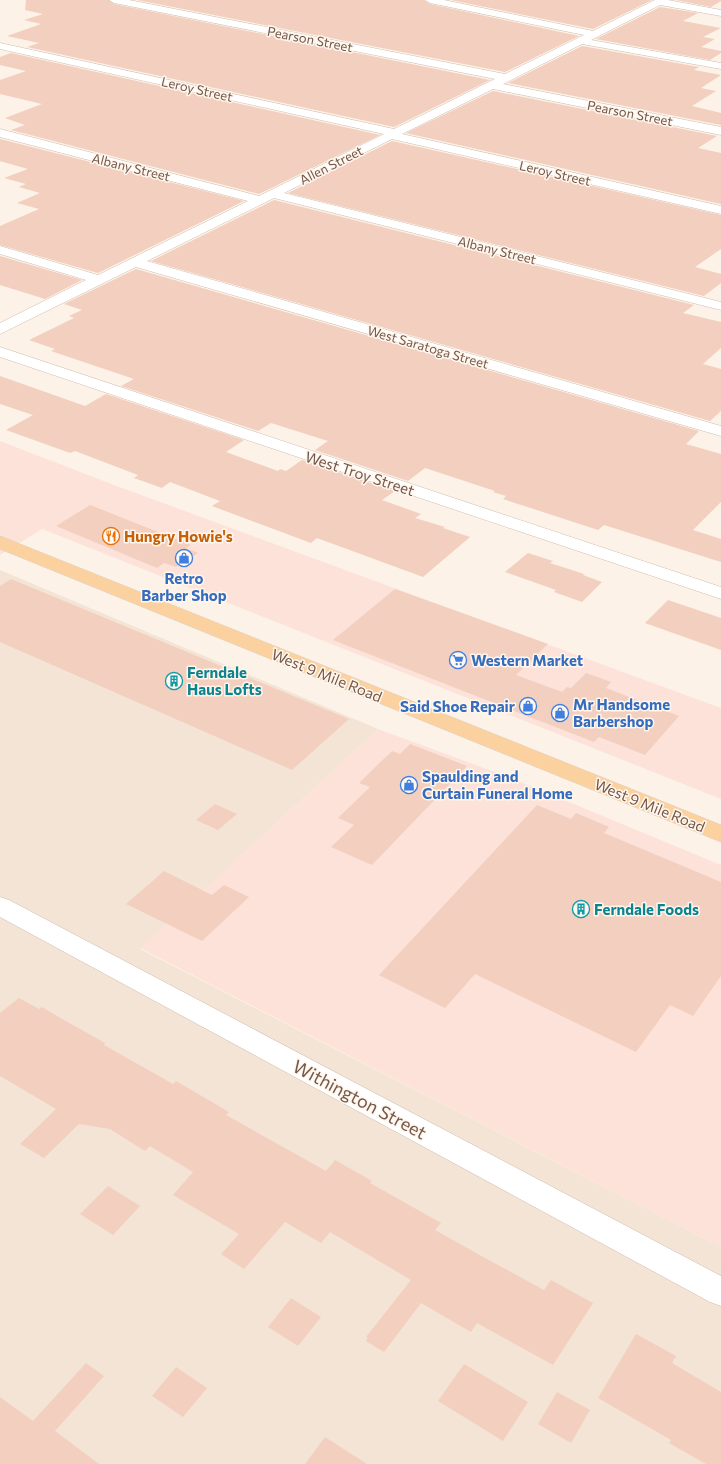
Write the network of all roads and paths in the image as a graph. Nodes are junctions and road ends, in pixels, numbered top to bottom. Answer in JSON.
{"nodes":[{"id":1,"x":114,"y":0,"type":"edge"},
{"id":2,"x":430,"y":0,"type":"edge"},
{"id":3,"x":660,"y":1,"type":"edge"},
{"id":4,"x":721,"y":13,"type":"edge"},
{"id":5,"x":594,"y":34,"type":"junction"},
{"id":6,"x":580,"y":41,"type":"junction"},
{"id":7,"x":0,"y":46,"type":"edge"},
{"id":8,"x":721,"y":66,"type":"edge"},
{"id":9,"x":507,"y":78,"type":"junction"},
{"id":10,"x":492,"y":85,"type":"junction"},
{"id":11,"x":721,"y":131,"type":"edge"},
{"id":12,"x":0,"y":133,"type":"edge"},
{"id":13,"x":392,"y":134,"type":"junction"},
{"id":14,"x":267,"y":197,"type":"junction"},
{"id":15,"x":721,"y":210,"type":"edge"},
{"id":16,"x":0,"y":250,"type":"edge"},
{"id":17,"x":134,"y":262,"type":"junction"},
{"id":18,"x":100,"y":280,"type":"junction"},
{"id":19,"x":721,"y":306,"type":"edge"},
{"id":20,"x":0,"y":329,"type":"edge"},
{"id":21,"x":0,"y":352,"type":"edge"},
{"id":22,"x":721,"y":431,"type":"edge"},
{"id":23,"x":0,"y":542,"type":"edge"},
{"id":24,"x":721,"y":593,"type":"edge"},
{"id":25,"x":721,"y":834,"type":"edge"},
{"id":26,"x":0,"y":906,"type":"edge"},
{"id":27,"x":721,"y":1292,"type":"edge"}],
"edges":[{"from":1,"to":9,"type":"street","name":"Pearson Street"},
{"from":2,"to":5,"type":"street"},
{"from":3,"to":4,"type":"street"},
{"from":3,"to":5,"type":"street","name":"Allen Street"},
{"from":5,"to":6,"type":"street","name":"Allen Street"},
{"from":6,"to":8,"type":"street"},
{"from":6,"to":9,"type":"street","name":"Allen Street"},
{"from":7,"to":13,"type":"street","name":"Leroy Street"},
{"from":9,"to":10,"type":"street","name":"Allen Street"},
{"from":10,"to":11,"type":"street","name":"Pearson Street"},
{"from":10,"to":13,"type":"street","name":"Allen Street"},
{"from":12,"to":14,"type":"street","name":"Albany Street"},
{"from":13,"to":14,"type":"street","name":"Allen Street"},
{"from":13,"to":15,"type":"street","name":"Leroy Street"},
{"from":14,"to":17,"type":"street","name":"Allen Street"},
{"from":14,"to":19,"type":"street","name":"Albany Street"},
{"from":16,"to":18,"type":"street"},
{"from":17,"to":18,"type":"street","name":"Allen Street"},
{"from":17,"to":22,"type":"street","name":"West Saratoga Street"},
{"from":18,"to":20,"type":"street","name":"Allen Street"},
{"from":21,"to":24,"type":"street","name":"West Troy Street"},
{"from":23,"to":25,"type":"main road","name":"West 9 Mile Road"},
{"from":26,"to":27,"type":"street","name":"Withington Street"}]}
